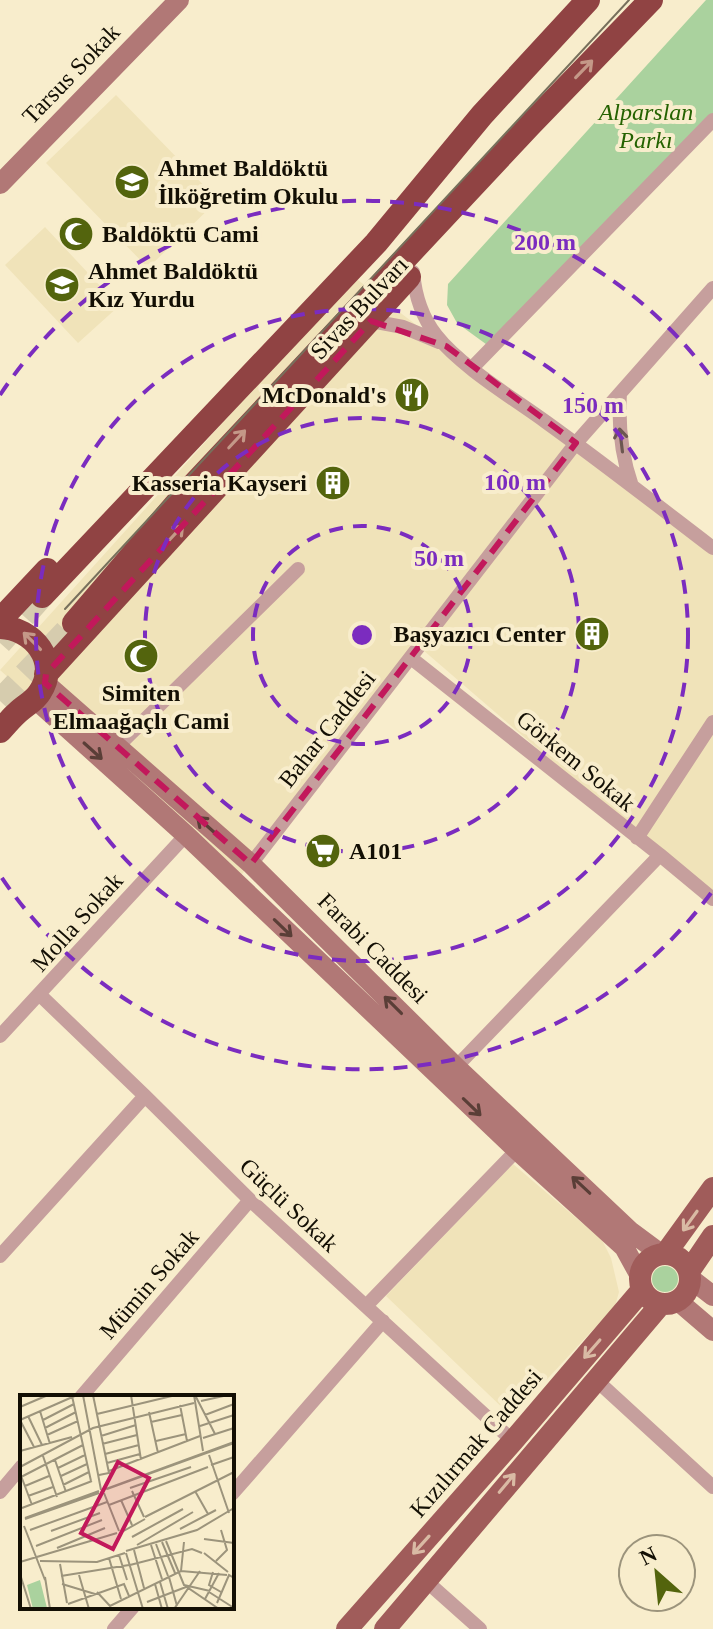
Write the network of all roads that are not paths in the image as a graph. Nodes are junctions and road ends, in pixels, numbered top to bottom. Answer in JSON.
{"nodes":[{"id":1,"x":179,"y":0,"type":"edge"},
{"id":2,"x":588,"y":0,"type":"edge"},
{"id":3,"x":651,"y":0,"type":"edge"},
{"id":4,"x":482,"y":115,"type":"junction"},
{"id":5,"x":713,"y":120,"type":"edge"},
{"id":6,"x":530,"y":125,"type":"junction"},
{"id":7,"x":0,"y":184,"type":"edge"},
{"id":8,"x":413,"y":272,"type":"junction"},
{"id":9,"x":713,"y":288,"type":"edge"},
{"id":10,"x":371,"y":321,"type":"junction"},
{"id":11,"x":446,"y":346,"type":"junction"},
{"id":12,"x":472,"y":368,"type":"junction"},
{"id":13,"x":620,"y":393,"type":"junction"},
{"id":14,"x":576,"y":443,"type":"junction"},
{"id":15,"x":632,"y":486,"type":"junction"},
{"id":16,"x":713,"y":548,"type":"edge"},
{"id":17,"x":298,"y":569,"type":"dead end"},
{"id":18,"x":42,"y":596,"type":"tunnel mouth"},
{"id":19,"x":0,"y":620,"type":"edge"},
{"id":20,"x":74,"y":623,"type":"tunnel mouth"},
{"id":21,"x":0,"y":627,"type":"edge"},
{"id":22,"x":411,"y":658,"type":"junction"},
{"id":23,"x":29,"y":696,"type":"edge"},
{"id":24,"x":713,"y":722,"type":"edge"},
{"id":25,"x":0,"y":731,"type":"edge"},
{"id":26,"x":118,"y":746,"type":"junction"},
{"id":27,"x":186,"y":835,"type":"junction"},
{"id":28,"x":637,"y":838,"type":"junction"},
{"id":29,"x":660,"y":855,"type":"junction"},
{"id":30,"x":251,"y":864,"type":"junction"},
{"id":31,"x":713,"y":899,"type":"edge"},
{"id":32,"x":40,"y":995,"type":"junction"},
{"id":33,"x":0,"y":1036,"type":"edge"},
{"id":34,"x":456,"y":1067,"type":"junction"},
{"id":35,"x":145,"y":1096,"type":"junction"},
{"id":36,"x":517,"y":1150,"type":"junction"},
{"id":37,"x":713,"y":1188,"type":"edge"},
{"id":38,"x":250,"y":1200,"type":"junction"},
{"id":39,"x":713,"y":1236,"type":"edge"},
{"id":40,"x":664,"y":1254,"type":"junction"},
{"id":41,"x":0,"y":1256,"type":"edge"},
{"id":42,"x":690,"y":1274,"type":"junction"},
{"id":43,"x":641,"y":1283,"type":"junction"},
{"id":44,"x":713,"y":1296,"type":"edge"},
{"id":45,"x":670,"y":1302,"type":"junction"},
{"id":46,"x":366,"y":1306,"type":"junction"},
{"id":47,"x":383,"y":1321,"type":"junction"},
{"id":48,"x":713,"y":1331,"type":"edge"},
{"id":49,"x":595,"y":1379,"type":"junction"},
{"id":50,"x":83,"y":1395,"type":"edge"},
{"id":51,"x":513,"y":1441,"type":"junction"},
{"id":52,"x":20,"y":1468,"type":"edge"},
{"id":53,"x":713,"y":1487,"type":"edge"},
{"id":54,"x":0,"y":1492,"type":"edge"},
{"id":55,"x":234,"y":1492,"type":"edge"},
{"id":56,"x":425,"y":1580,"type":"junction"},
{"id":57,"x":131,"y":1609,"type":"edge"},
{"id":58,"x":114,"y":1629,"type":"edge"},
{"id":59,"x":347,"y":1629,"type":"edge"},
{"id":60,"x":385,"y":1629,"type":"edge"},
{"id":61,"x":480,"y":1629,"type":"edge"}],
"edges":[{"from":1,"to":7,"type":"street","name":"Tarsus Sokak"},
{"from":2,"to":4,"type":"highway","name":"Sivas Bulvarı"},
{"from":6,"to":3,"type":"highway","name":"Sivas Bulvarı","one_way":true},
{"from":4,"to":18,"type":"highway","name":"Sivas Bulvarı"},
{"from":4,"to":19,"type":"highway"},
{"from":5,"to":12,"type":"street"},
{"from":6,"to":8,"type":"highway"},
{"from":20,"to":6,"type":"highway","name":"Sivas Bulvarı","one_way":true},
{"from":8,"to":10,"type":"highway"},
{"from":8,"to":11,"type":"street"},
{"from":9,"to":13,"type":"street","name":"Bahar Caddesi"},
{"from":10,"to":11,"type":"street"},
{"from":23,"to":10,"type":"highway","one_way":true},
{"from":11,"to":12,"type":"street"},
{"from":12,"to":14,"type":"street"},
{"from":13,"to":14,"type":"street","name":"Bahar Caddesi"},
{"from":15,"to":13,"type":"street","one_way":true},
{"from":14,"to":15,"type":"street"},
{"from":14,"to":22,"type":"street","name":"Bahar Caddesi"},
{"from":15,"to":16,"type":"street"},
{"from":17,"to":26,"type":"street"},
{"from":23,"to":21,"type":"highway","one_way":true},
{"from":22,"to":28,"type":"street","name":"Görkem Sokak"},
{"from":22,"to":30,"type":"street","name":"Bahar Caddesi"},
{"from":23,"to":25,"type":"highway"},
{"from":23,"to":26,"type":"street","name":"Farabi Caddesi"},
{"from":23,"to":27,"type":"street","name":"Farabi Caddesi","one_way":true},
{"from":24,"to":28,"type":"street"},
{"from":30,"to":26,"type":"street","name":"Farabi Caddesi","one_way":true},
{"from":27,"to":32,"type":"street","name":"Molla Sokak"},
{"from":27,"to":36,"type":"street","name":"Farabi Caddesi","one_way":true},
{"from":28,"to":29,"type":"street","name":"Görkem Sokak"},
{"from":29,"to":31,"type":"street","name":"Görkem Sokak"},
{"from":29,"to":34,"type":"street"},
{"from":34,"to":30,"type":"street","name":"Farabi Caddesi","one_way":true},
{"from":32,"to":33,"type":"street","name":"Molla Sokak"},
{"from":32,"to":35,"type":"street","name":"Güçlü Sokak"},
{"from":40,"to":34,"type":"street","name":"Farabi Caddesi","one_way":true},
{"from":35,"to":38,"type":"street","name":"Güçlü Sokak"},
{"from":35,"to":41,"type":"street"},
{"from":36,"to":43,"type":"street","name":"Farabi Caddesi"},
{"from":36,"to":46,"type":"street"},
{"from":37,"to":40,"type":"main road","one_way":true},
{"from":38,"to":46,"type":"street","name":"Güçlü Sokak"},
{"from":38,"to":50,"type":"street","name":"Mümin Sokak"},
{"from":39,"to":42,"type":"main road"},
{"from":40,"to":42,"type":"main road"},
{"from":40,"to":43,"type":"main road"},
{"from":42,"to":44,"type":"street"},
{"from":42,"to":45,"type":"main road"},
{"from":43,"to":45,"type":"main road"},
{"from":43,"to":51,"type":"main road","name":"Kızılırmak Caddesi","one_way":true},
{"from":45,"to":48,"type":"street"},
{"from":45,"to":49,"type":"main road","name":"Kızılırmak Caddesi"},
{"from":46,"to":47,"type":"street","name":"Güçlü Sokak"},
{"from":47,"to":51,"type":"street","name":"Güçlü Sokak"},
{"from":47,"to":55,"type":"street"},
{"from":49,"to":53,"type":"street"},
{"from":56,"to":49,"type":"main road","name":"Kızılırmak Caddesi","one_way":true},
{"from":51,"to":59,"type":"main road","name":"Kızılırmak Caddesi","one_way":true},
{"from":52,"to":54,"type":"street"},
{"from":56,"to":60,"type":"main road","name":"Kızılırmak Caddesi"},
{"from":56,"to":61,"type":"street"},
{"from":57,"to":58,"type":"street"}]}
